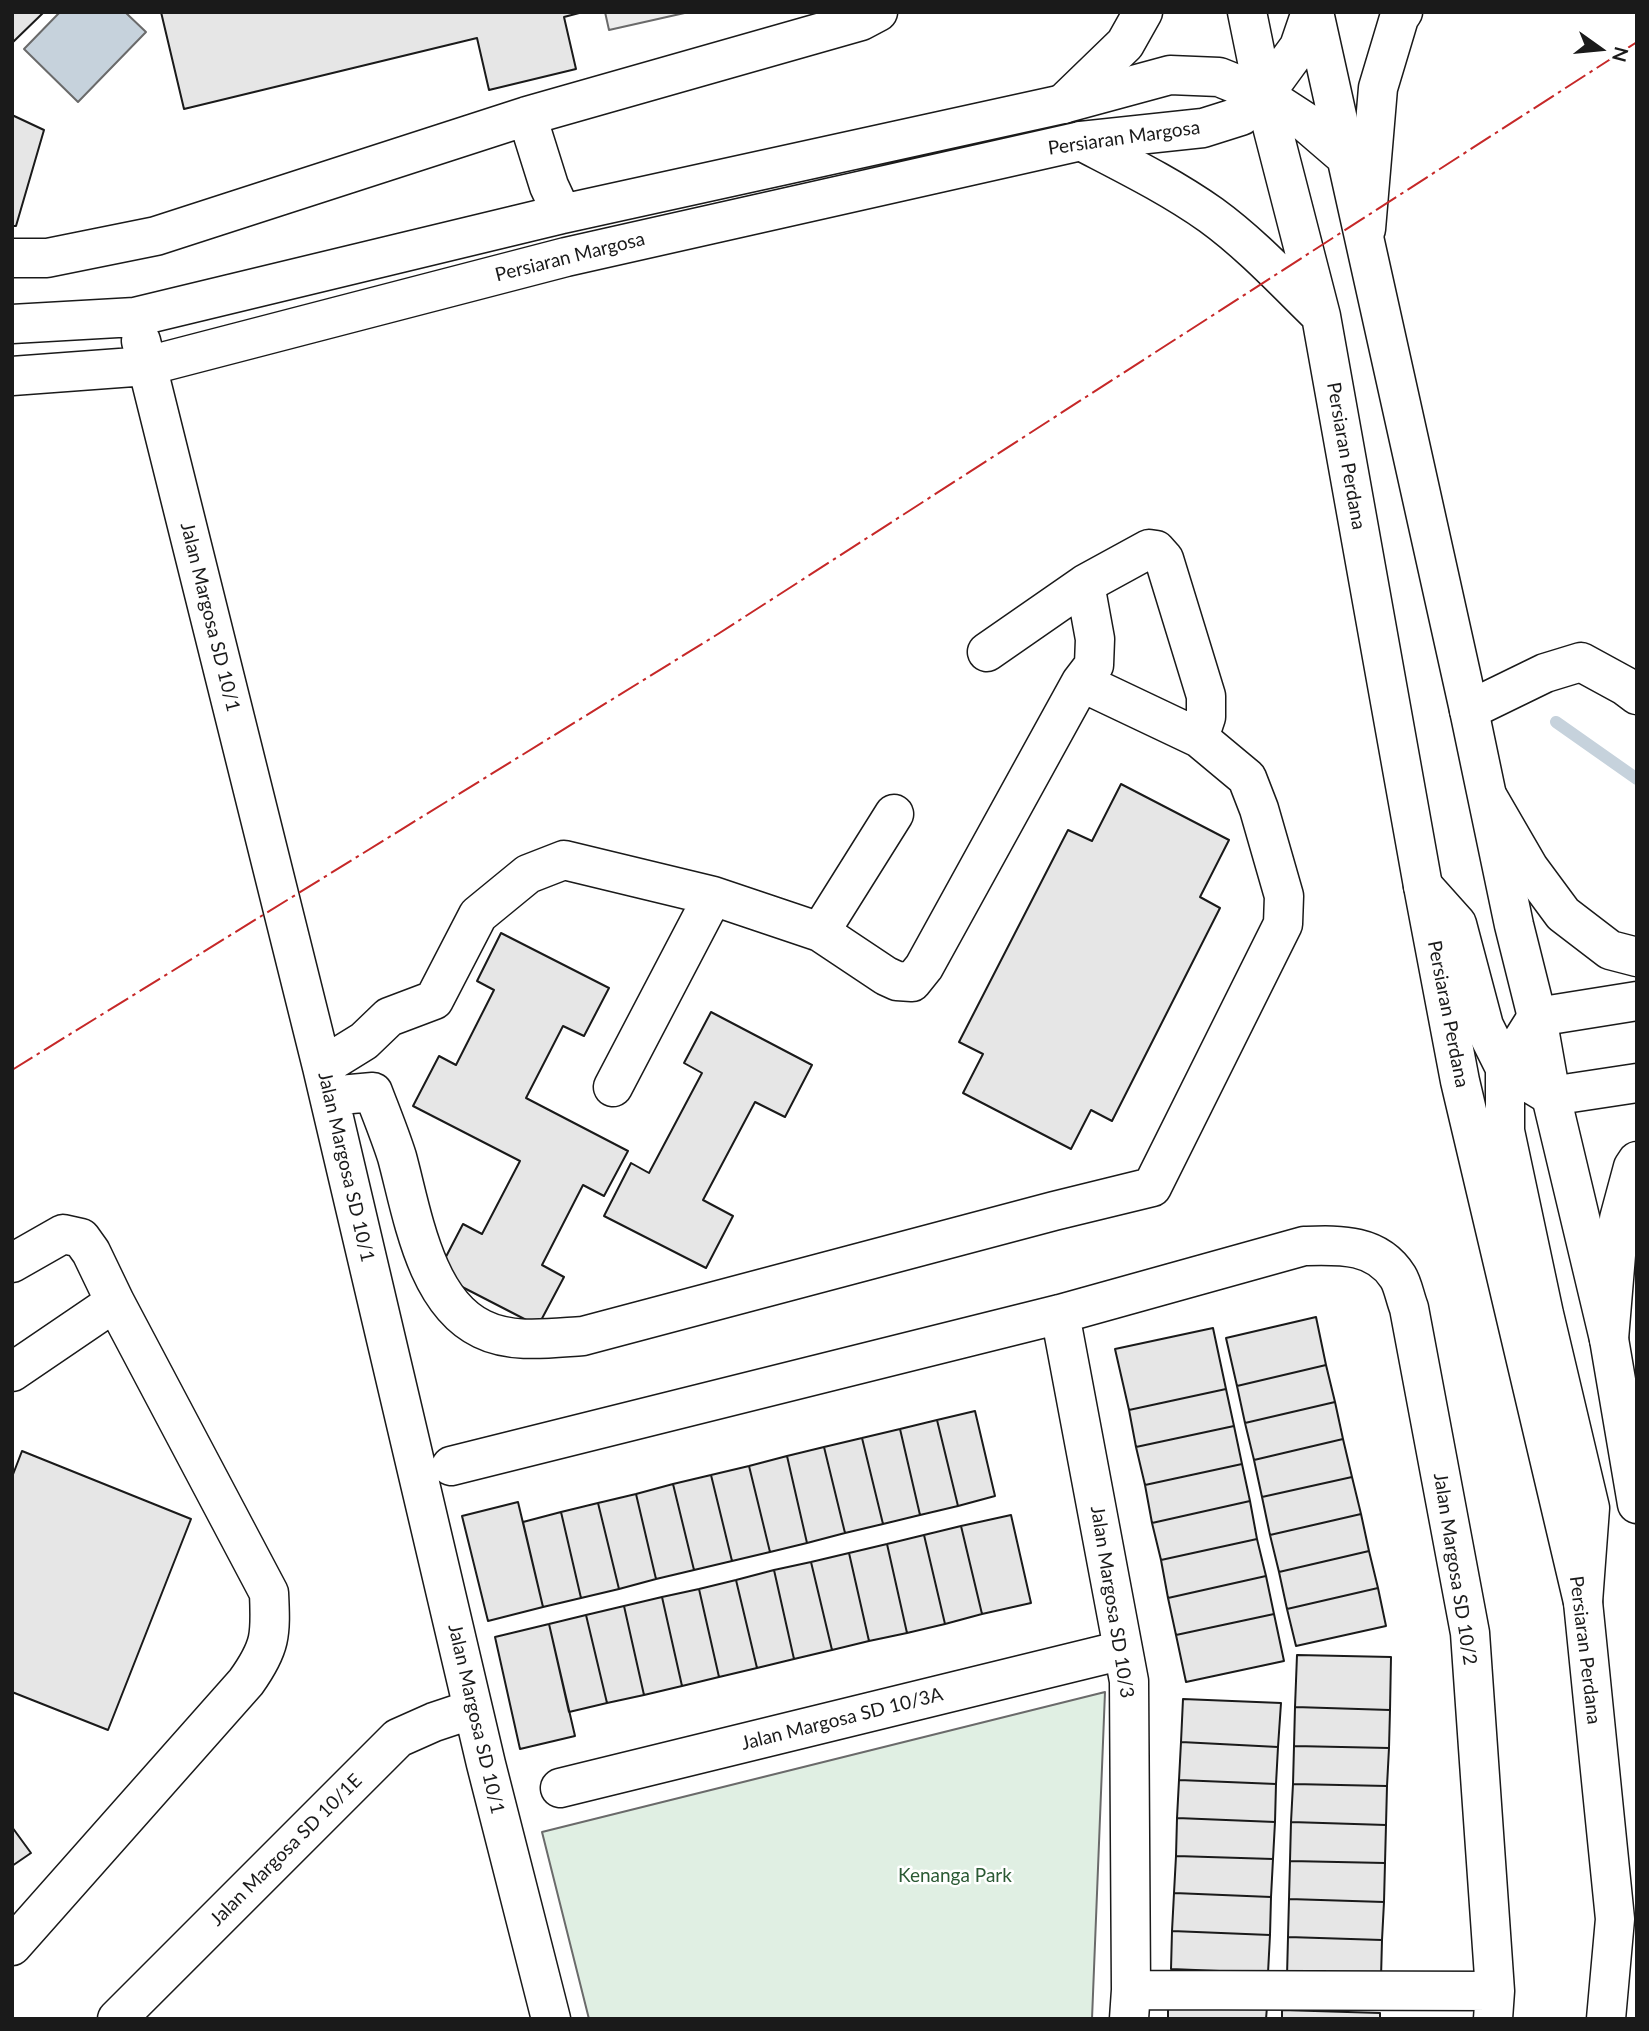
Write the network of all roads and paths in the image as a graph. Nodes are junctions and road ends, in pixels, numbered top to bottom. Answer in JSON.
{"nodes":[{"id":1,"x":878,"y":12,"type":"edge"},
{"id":2,"x":1143,"y":12,"type":"edge"},
{"id":3,"x":1247,"y":12,"type":"edge"},
{"id":4,"x":1312,"y":12,"type":"edge"},
{"id":5,"x":1403,"y":12,"type":"edge"},
{"id":6,"x":1264,"y":95,"type":"junction"},
{"id":7,"x":1063,"y":104,"type":"junction"},
{"id":8,"x":527,"y":116,"type":"junction"},
{"id":9,"x":1081,"y":141,"type":"junction"},
{"id":10,"x":1347,"y":158,"type":"junction"},
{"id":11,"x":562,"y":214,"type":"junction"},
{"id":12,"x":1365,"y":240,"type":"junction"},
{"id":13,"x":12,"y":258,"type":"edge"},
{"id":14,"x":1321,"y":316,"type":"junction"},
{"id":15,"x":135,"y":317,"type":"junction"},
{"id":16,"x":12,"y":324,"type":"edge"},
{"id":17,"x":147,"y":366,"type":"junction"},
{"id":18,"x":12,"y":376,"type":"edge"},
{"id":19,"x":1085,"y":584,"type":"junction"},
{"id":20,"x":987,"y":652,"type":"dead end"},
{"id":21,"x":1081,"y":682,"type":"junction"},
{"id":22,"x":1637,"y":695,"type":"edge"},
{"id":23,"x":1469,"y":710,"type":"junction"},
{"id":24,"x":1199,"y":738,"type":"junction"},
{"id":25,"x":1489,"y":799,"type":"junction"},
{"id":26,"x":894,"y":814,"type":"dead end"},
{"id":27,"x":1423,"y":886,"type":"junction"},
{"id":28,"x":713,"y":896,"type":"junction"},
{"id":29,"x":820,"y":932,"type":"junction"},
{"id":30,"x":1637,"y":957,"type":"edge"},
{"id":31,"x":1637,"y":1001,"type":"edge"},
{"id":32,"x":1537,"y":1017,"type":"junction"},
{"id":33,"x":1505,"y":1068,"type":"junction"},
{"id":34,"x":326,"y":1082,"type":"junction"},
{"id":35,"x":1637,"y":1083,"type":"edge"},
{"id":36,"x":613,"y":1087,"type":"dead end"},
{"id":37,"x":1551,"y":1096,"type":"junction"},
{"id":38,"x":1637,"y":1161,"type":"edge"},
{"id":39,"x":12,"y":1263,"type":"edge"},
{"id":40,"x":115,"y":1302,"type":"junction"},
{"id":41,"x":1060,"y":1314,"type":"junction"},
{"id":42,"x":1609,"y":1339,"type":"junction"},
{"id":43,"x":12,"y":1371,"type":"edge"},
{"id":44,"x":451,"y":1466,"type":"dead end"},
{"id":45,"x":1637,"y":1504,"type":"edge"},
{"id":46,"x":1583,"y":1602,"type":"junction"},
{"id":47,"x":1124,"y":1650,"type":"junction"},
{"id":48,"x":473,"y":1709,"type":"junction"},
{"id":49,"x":560,"y":1788,"type":"dead end"},
{"id":50,"x":12,"y":1946,"type":"edge"},
{"id":51,"x":1130,"y":2004,"type":"edge"},
{"id":52,"x":1494,"y":2005,"type":"edge"},
{"id":53,"x":117,"y":2019,"type":"edge"},
{"id":54,"x":551,"y":2019,"type":"edge"},
{"id":55,"x":1606,"y":2019,"type":"edge"}],
"edges":[{"from":1,"to":8,"type":"main road"},
{"from":2,"to":7,"type":"main road"},
{"from":3,"to":6,"type":"main road","name":"Persiaran Perdana"},
{"from":4,"to":6,"type":"main road","name":"Persiaran Margosa"},
{"from":4,"to":10,"type":"main road"},
{"from":5,"to":12,"type":"main road"},
{"from":6,"to":7,"type":"main road"},
{"from":6,"to":9,"type":"main road","name":"Persiaran Margosa"},
{"from":6,"to":10,"type":"main road"},
{"from":6,"to":14,"type":"main road","name":"Persiaran Perdana"},
{"from":7,"to":11,"type":"main road"},
{"from":8,"to":11,"type":"main road"},
{"from":8,"to":13,"type":"main road"},
{"from":9,"to":14,"type":"main road"},
{"from":9,"to":17,"type":"main road","name":"Persiaran Margosa"},
{"from":10,"to":12,"type":"main road"},
{"from":11,"to":15,"type":"main road"},
{"from":12,"to":23,"type":"main road"},
{"from":14,"to":27,"type":"main road","name":"Persiaran Perdana"},
{"from":15,"to":16,"type":"main road"},
{"from":15,"to":17,"type":"main road","name":"Jalan Margosa SD 10/1"},
{"from":17,"to":18,"type":"main road","name":"Persiaran Margosa"},
{"from":17,"to":34,"type":"main road","name":"Jalan Margosa SD 10/1"},
{"from":19,"to":20,"type":"main road"},
{"from":19,"to":21,"type":"main road"},
{"from":19,"to":24,"type":"main road"},
{"from":21,"to":24,"type":"main road"},
{"from":21,"to":29,"type":"main road"},
{"from":22,"to":23,"type":"main road"},
{"from":23,"to":25,"type":"main road"},
{"from":24,"to":34,"type":"main road"},
{"from":25,"to":30,"type":"main road"},
{"from":25,"to":32,"type":"main road"},
{"from":26,"to":29,"type":"main road"},
{"from":27,"to":33,"type":"main road"},
{"from":27,"to":46,"type":"main road","name":"Persiaran Perdana"},
{"from":28,"to":29,"type":"main road"},
{"from":28,"to":34,"type":"main road"},
{"from":28,"to":36,"type":"main road"},
{"from":31,"to":32,"type":"main road"},
{"from":32,"to":33,"type":"main road"},
{"from":32,"to":37,"type":"main road"},
{"from":33,"to":37,"type":"main road"},
{"from":33,"to":46,"type":"main road"},
{"from":34,"to":48,"type":"main road","name":"Jalan Margosa SD 10/1"},
{"from":35,"to":37,"type":"main road"},
{"from":37,"to":42,"type":"main road"},
{"from":38,"to":42,"type":"main road"},
{"from":39,"to":40,"type":"main road"},
{"from":40,"to":43,"type":"main road"},
{"from":40,"to":50,"type":"main road"},
{"from":41,"to":44,"type":"main road"},
{"from":41,"to":47,"type":"main road","name":"Jalan Margosa SD 10/3"},
{"from":41,"to":52,"type":"main road","name":"Jalan Margosa SD 10/2"},
{"from":42,"to":45,"type":"main road"},
{"from":46,"to":55,"type":"main road","name":"Persiaran Perdana"},
{"from":47,"to":49,"type":"main road","name":"Jalan Margosa SD 10/3A"},
{"from":47,"to":51,"type":"main road","name":"Jalan Margosa SD 10/3"},
{"from":48,"to":53,"type":"main road","name":"Jalan Margosa SD 10/1E"},
{"from":48,"to":54,"type":"main road","name":"Jalan Margosa SD 10/1"},
{"from":51,"to":52,"type":"main road"}]}
